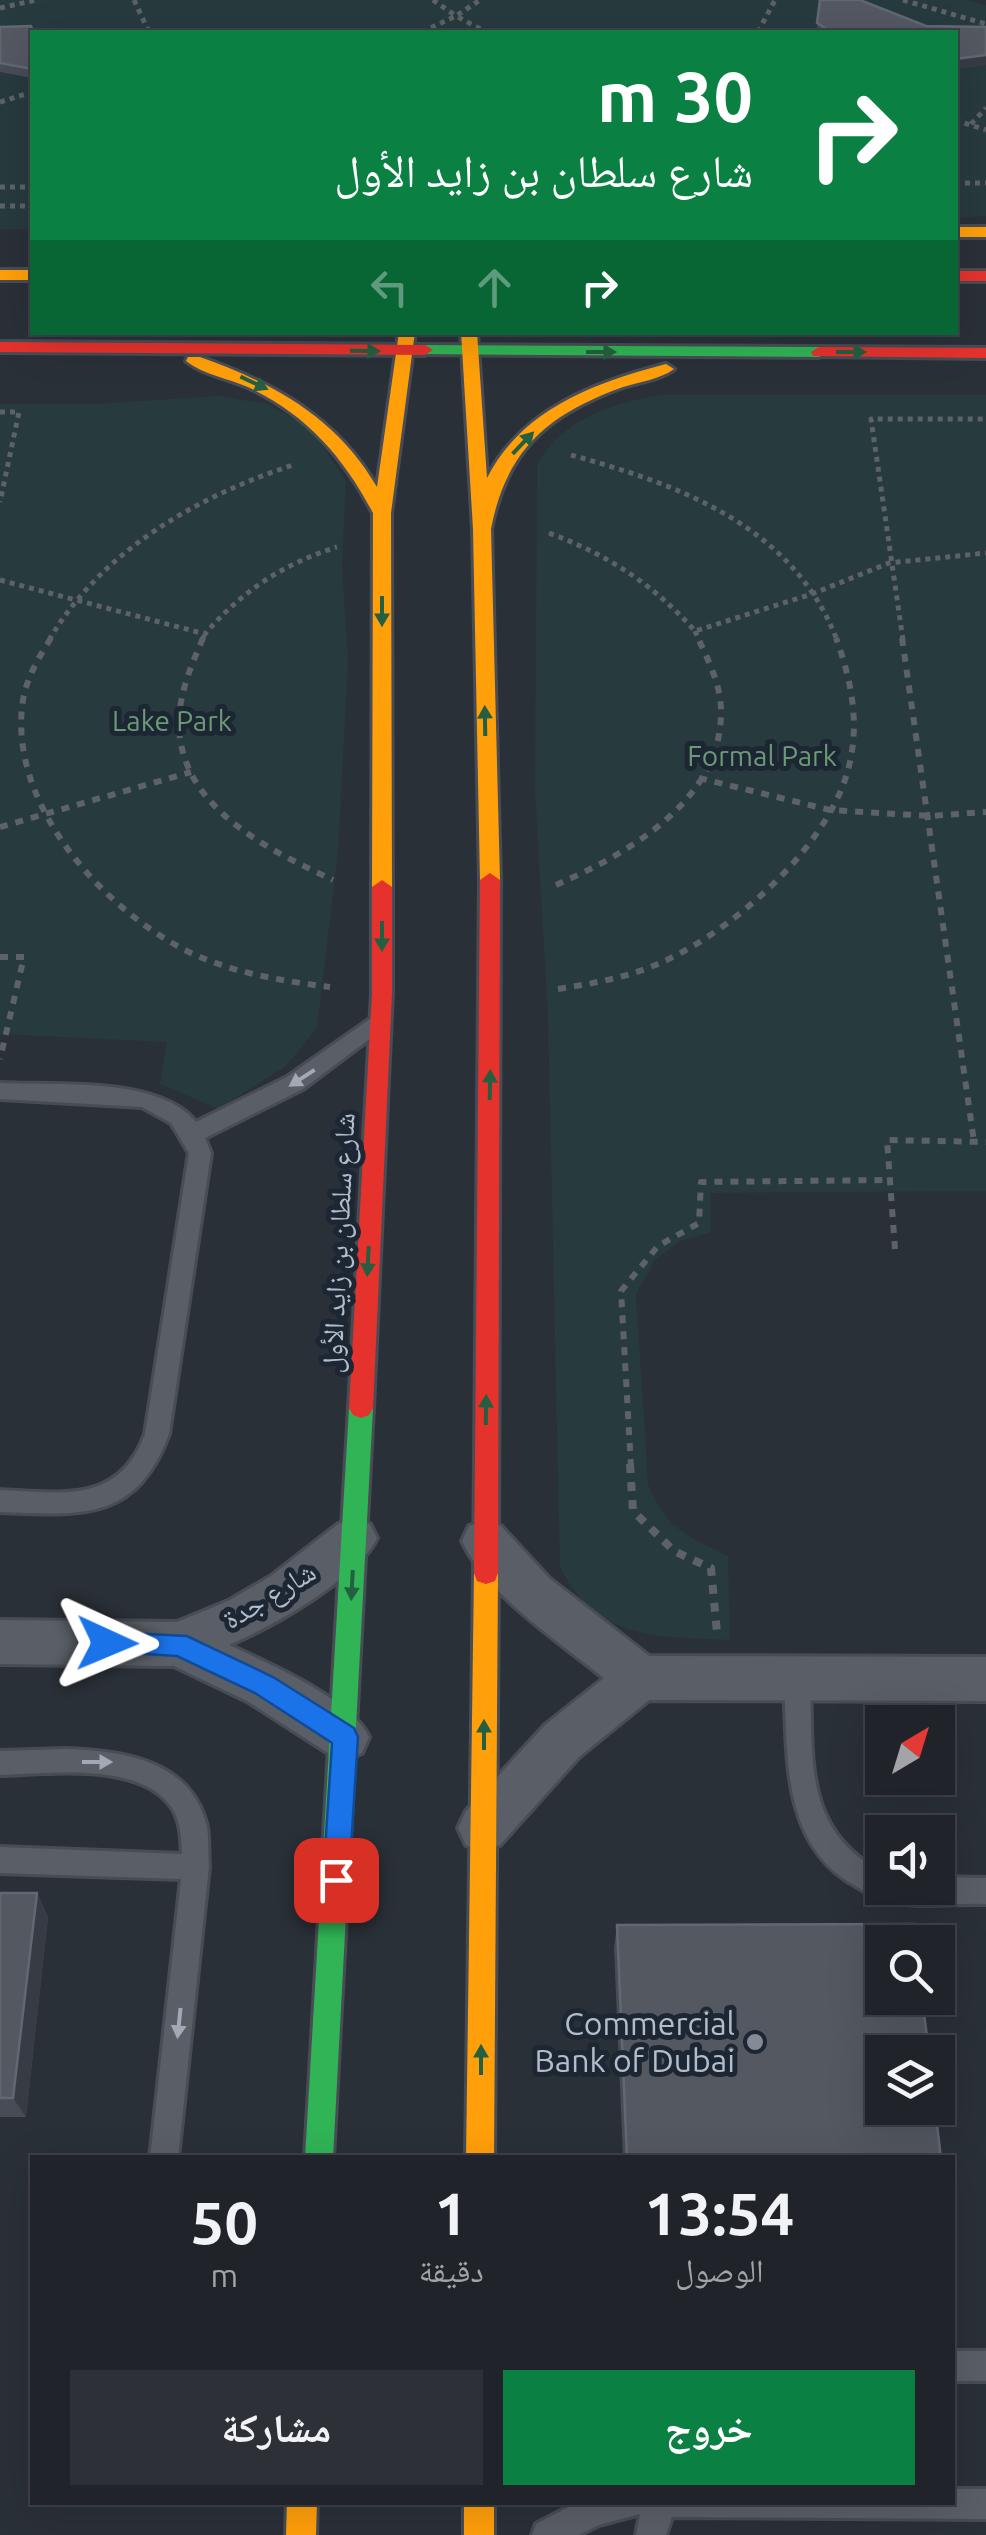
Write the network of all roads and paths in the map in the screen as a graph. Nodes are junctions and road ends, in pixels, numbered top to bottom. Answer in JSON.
{"nodes":[{"id":1,"x":36,"y":0,"type":"edge"},
{"id":2,"x":134,"y":0,"type":"edge"},
{"id":3,"x":433,"y":0,"type":"edge"},
{"id":4,"x":480,"y":0,"type":"edge"},
{"id":5,"x":775,"y":0,"type":"edge"},
{"id":6,"x":903,"y":0,"type":"edge"},
{"id":7,"x":0,"y":8,"type":"edge"},
{"id":8,"x":456,"y":16,"type":"junction"},
{"id":9,"x":986,"y":24,"type":"edge"},
{"id":10,"x":148,"y":30,"type":"edge"},
{"id":11,"x":426,"y":30,"type":"edge"},
{"id":12,"x":482,"y":30,"type":"edge"},
{"id":13,"x":759,"y":30,"type":"edge"},
{"id":14,"x":30,"y":93,"type":"edge"},
{"id":15,"x":0,"y":102,"type":"edge"},
{"id":16,"x":986,"y":108,"type":"edge"},
{"id":17,"x":958,"y":121,"type":"edge"},
{"id":18,"x":971,"y":124,"type":"junction"},
{"id":19,"x":986,"y":130,"type":"edge"},
{"id":20,"x":986,"y":182,"type":"edge"},
{"id":21,"x":958,"y":183,"type":"edge"},
{"id":22,"x":0,"y":187,"type":"edge"},
{"id":23,"x":30,"y":187,"type":"edge"},
{"id":24,"x":0,"y":206,"type":"edge"},
{"id":25,"x":30,"y":206,"type":"edge"},
{"id":26,"x":958,"y":232,"type":"edge"},
{"id":27,"x":986,"y":232,"type":"edge"},
{"id":28,"x":0,"y":275,"type":"edge"},
{"id":29,"x":30,"y":275,"type":"edge"},
{"id":30,"x":958,"y":276,"type":"edge"},
{"id":31,"x":986,"y":276,"type":"edge"},
{"id":32,"x":406,"y":342,"type":"edge"},
{"id":33,"x":469,"y":343,"type":"edge"},
{"id":34,"x":0,"y":347,"type":"edge"},
{"id":35,"x":127,"y":348,"type":"junction"},
{"id":36,"x":754,"y":352,"type":"junction"},
{"id":37,"x":986,"y":353,"type":"edge"},
{"id":38,"x":0,"y":412,"type":"edge"},
{"id":39,"x":986,"y":419,"type":"edge"},
{"id":40,"x":564,"y":453,"type":"dead end"},
{"id":41,"x":305,"y":461,"type":"dead end"},
{"id":42,"x":1,"y":492,"type":"edge"},
{"id":43,"x":0,"y":502,"type":"edge"},
{"id":44,"x":382,"y":514,"type":"junction"},
{"id":45,"x":482,"y":529,"type":"junction"},
{"id":46,"x":549,"y":533,"type":"dead end"},
{"id":47,"x":348,"y":544,"type":"dead end"},
{"id":48,"x":986,"y":552,"type":"edge"},
{"id":49,"x":889,"y":563,"type":"junction"},
{"id":50,"x":0,"y":580,"type":"edge"},
{"id":51,"x":812,"y":594,"type":"junction"},
{"id":52,"x":76,"y":598,"type":"junction"},
{"id":53,"x":696,"y":630,"type":"junction"},
{"id":54,"x":205,"y":634,"type":"junction"},
{"id":55,"x":191,"y":772,"type":"junction"},
{"id":56,"x":699,"y":778,"type":"junction"},
{"id":57,"x":830,"y":810,"type":"junction"},
{"id":58,"x":986,"y":812,"type":"edge"},
{"id":59,"x":46,"y":813,"type":"junction"},
{"id":60,"x":930,"y":816,"type":"junction"},
{"id":61,"x":0,"y":827,"type":"edge"},
{"id":62,"x":556,"y":885,"type":"dead end"},
{"id":63,"x":346,"y":886,"type":"dead end"},
{"id":64,"x":0,"y":957,"type":"edge"},
{"id":65,"x":558,"y":989,"type":"dead end"},
{"id":66,"x":382,"y":993,"type":"junction"},
{"id":67,"x":380,"y":1020,"type":"junction"},
{"id":68,"x":0,"y":1061,"type":"edge"},
{"id":69,"x":0,"y":1091,"type":"edge"},
{"id":70,"x":194,"y":1134,"type":"junction"},
{"id":71,"x":974,"y":1142,"type":"junction"},
{"id":72,"x":986,"y":1142,"type":"edge"},
{"id":73,"x":890,"y":1180,"type":"junction"},
{"id":74,"x":895,"y":1248,"type":"dead end"},
{"id":75,"x":0,"y":1501,"type":"edge"},
{"id":76,"x":354,"y":1538,"type":"junction"},
{"id":77,"x":485,"y":1540,"type":"junction"},
{"id":78,"x":717,"y":1636,"type":"dead end"},
{"id":79,"x":0,"y":1642,"type":"edge"},
{"id":80,"x":178,"y":1644,"type":"junction"},
{"id":81,"x":640,"y":1678,"type":"junction"},
{"id":82,"x":797,"y":1679,"type":"junction"},
{"id":83,"x":986,"y":1679,"type":"edge"},
{"id":84,"x":345,"y":1737,"type":"junction"},
{"id":85,"x":0,"y":1763,"type":"edge"},
{"id":86,"x":483,"y":1828,"type":"junction"},
{"id":87,"x":0,"y":1860,"type":"edge"},
{"id":88,"x":196,"y":1867,"type":"junction"},
{"id":89,"x":865,"y":1879,"type":"edge"},
{"id":90,"x":955,"y":1890,"type":"edge"},
{"id":91,"x":986,"y":1891,"type":"edge"},
{"id":92,"x":164,"y":2155,"type":"edge"},
{"id":93,"x":318,"y":2155,"type":"edge"},
{"id":94,"x":480,"y":2155,"type":"edge"},
{"id":95,"x":955,"y":2366,"type":"edge"},
{"id":96,"x":986,"y":2366,"type":"edge"},
{"id":97,"x":955,"y":2504,"type":"edge"},
{"id":98,"x":986,"y":2504,"type":"edge"},
{"id":99,"x":302,"y":2505,"type":"edge"},
{"id":100,"x":480,"y":2505,"type":"edge"},
{"id":101,"x":619,"y":2505,"type":"edge"},
{"id":102,"x":660,"y":2505,"type":"edge"},
{"id":103,"x":301,"y":2535,"type":"edge"},
{"id":104,"x":480,"y":2535,"type":"edge"},
{"id":105,"x":547,"y":2535,"type":"edge"},
{"id":106,"x":651,"y":2535,"type":"edge"}],
"edges":[{"from":1,"to":7,"type":"path"},
{"from":2,"to":10,"type":"path"},
{"from":3,"to":8,"type":"path"},
{"from":4,"to":8,"type":"path"},
{"from":5,"to":13,"type":"path"},
{"from":6,"to":9,"type":"path"},
{"from":8,"to":11,"type":"path"},
{"from":8,"to":12,"type":"path"},
{"from":14,"to":15,"type":"path"},
{"from":16,"to":18,"type":"path"},
{"from":17,"to":18,"type":"path"},
{"from":18,"to":19,"type":"path"},
{"from":20,"to":21,"type":"path"},
{"from":22,"to":23,"type":"path"},
{"from":24,"to":25,"type":"path"},
{"from":26,"to":27,"type":"main road"},
{"from":28,"to":29,"type":"main road"},
{"from":30,"to":31,"type":"main road"},
{"from":32,"to":33,"type":"main road"},
{"from":35,"to":32,"type":"main road","one_way":true},
{"from":32,"to":44,"type":"main road","name":"شارع سلطان بن زايد الأول"},
{"from":33,"to":36,"type":"main road","one_way":true},
{"from":33,"to":45,"type":"main road"},
{"from":34,"to":35,"type":"main road"},
{"from":35,"to":44,"type":"main road","one_way":true},
{"from":36,"to":37,"type":"main road","one_way":true},
{"from":45,"to":36,"type":"main road","one_way":true},
{"from":38,"to":42,"type":"path"},
{"from":39,"to":49,"type":"path"},
{"from":40,"to":51,"type":"path"},
{"from":41,"to":52,"type":"path"},
{"from":42,"to":43,"type":"path"},
{"from":44,"to":66,"type":"main road","name":"شارع سلطان بن زايد الأول","one_way":true},
{"from":77,"to":45,"type":"main road","one_way":true},
{"from":46,"to":53,"type":"path"},
{"from":47,"to":54,"type":"path"},
{"from":48,"to":49,"type":"path"},
{"from":49,"to":51,"type":"path"},
{"from":49,"to":60,"type":"path"},
{"from":50,"to":52,"type":"path"},
{"from":51,"to":53,"type":"path"},
{"from":51,"to":57,"type":"path"},
{"from":52,"to":54,"type":"path"},
{"from":52,"to":59,"type":"path"},
{"from":53,"to":56,"type":"path"},
{"from":54,"to":55,"type":"path"},
{"from":55,"to":59,"type":"path"},
{"from":55,"to":63,"type":"path"},
{"from":56,"to":57,"type":"path"},
{"from":56,"to":62,"type":"path"},
{"from":57,"to":60,"type":"path"},
{"from":57,"to":65,"type":"path"},
{"from":58,"to":60,"type":"path"},
{"from":59,"to":61,"type":"path"},
{"from":59,"to":66,"type":"path"},
{"from":60,"to":71,"type":"path"},
{"from":64,"to":68,"type":"path"},
{"from":66,"to":67,"type":"main road","name":"شارع سلطان بن زايد الأول"},
{"from":67,"to":70,"type":"lane","one_way":true},
{"from":67,"to":76,"type":"main road","name":"شارع سلطان بن زايد الأول","one_way":true},
{"from":69,"to":70,"type":"lane"},
{"from":70,"to":75,"type":"lane"},
{"from":71,"to":72,"type":"path"},
{"from":71,"to":73,"type":"path"},
{"from":73,"to":74,"type":"path"},
{"from":73,"to":78,"type":"path"},
{"from":76,"to":80,"type":"street","name":"شارع جدة"},
{"from":76,"to":84,"type":"main road","name":"شارع سلطان بن زايد الأول","one_way":true},
{"from":77,"to":81,"type":"street"},
{"from":86,"to":77,"type":"main road","one_way":true},
{"from":79,"to":80,"type":"street","name":"شارع جدة"},
{"from":80,"to":84,"type":"street","name":"شارع جدة"},
{"from":81,"to":82,"type":"street"},
{"from":81,"to":86,"type":"street"},
{"from":82,"to":83,"type":"street"},
{"from":82,"to":89,"type":"lane"},
{"from":84,"to":93,"type":"main road","name":"شارع سلطان بن زايد الأول"},
{"from":85,"to":88,"type":"lane","one_way":true},
{"from":94,"to":86,"type":"main road","one_way":true},
{"from":87,"to":88,"type":"lane"},
{"from":88,"to":92,"type":"lane","one_way":true},
{"from":90,"to":91,"type":"lane"},
{"from":95,"to":96,"type":"lane"},
{"from":97,"to":98,"type":"lane"},
{"from":99,"to":103,"type":"main road"},
{"from":100,"to":104,"type":"main road"},
{"from":101,"to":105,"type":"lane"},
{"from":102,"to":106,"type":"lane"}]}
